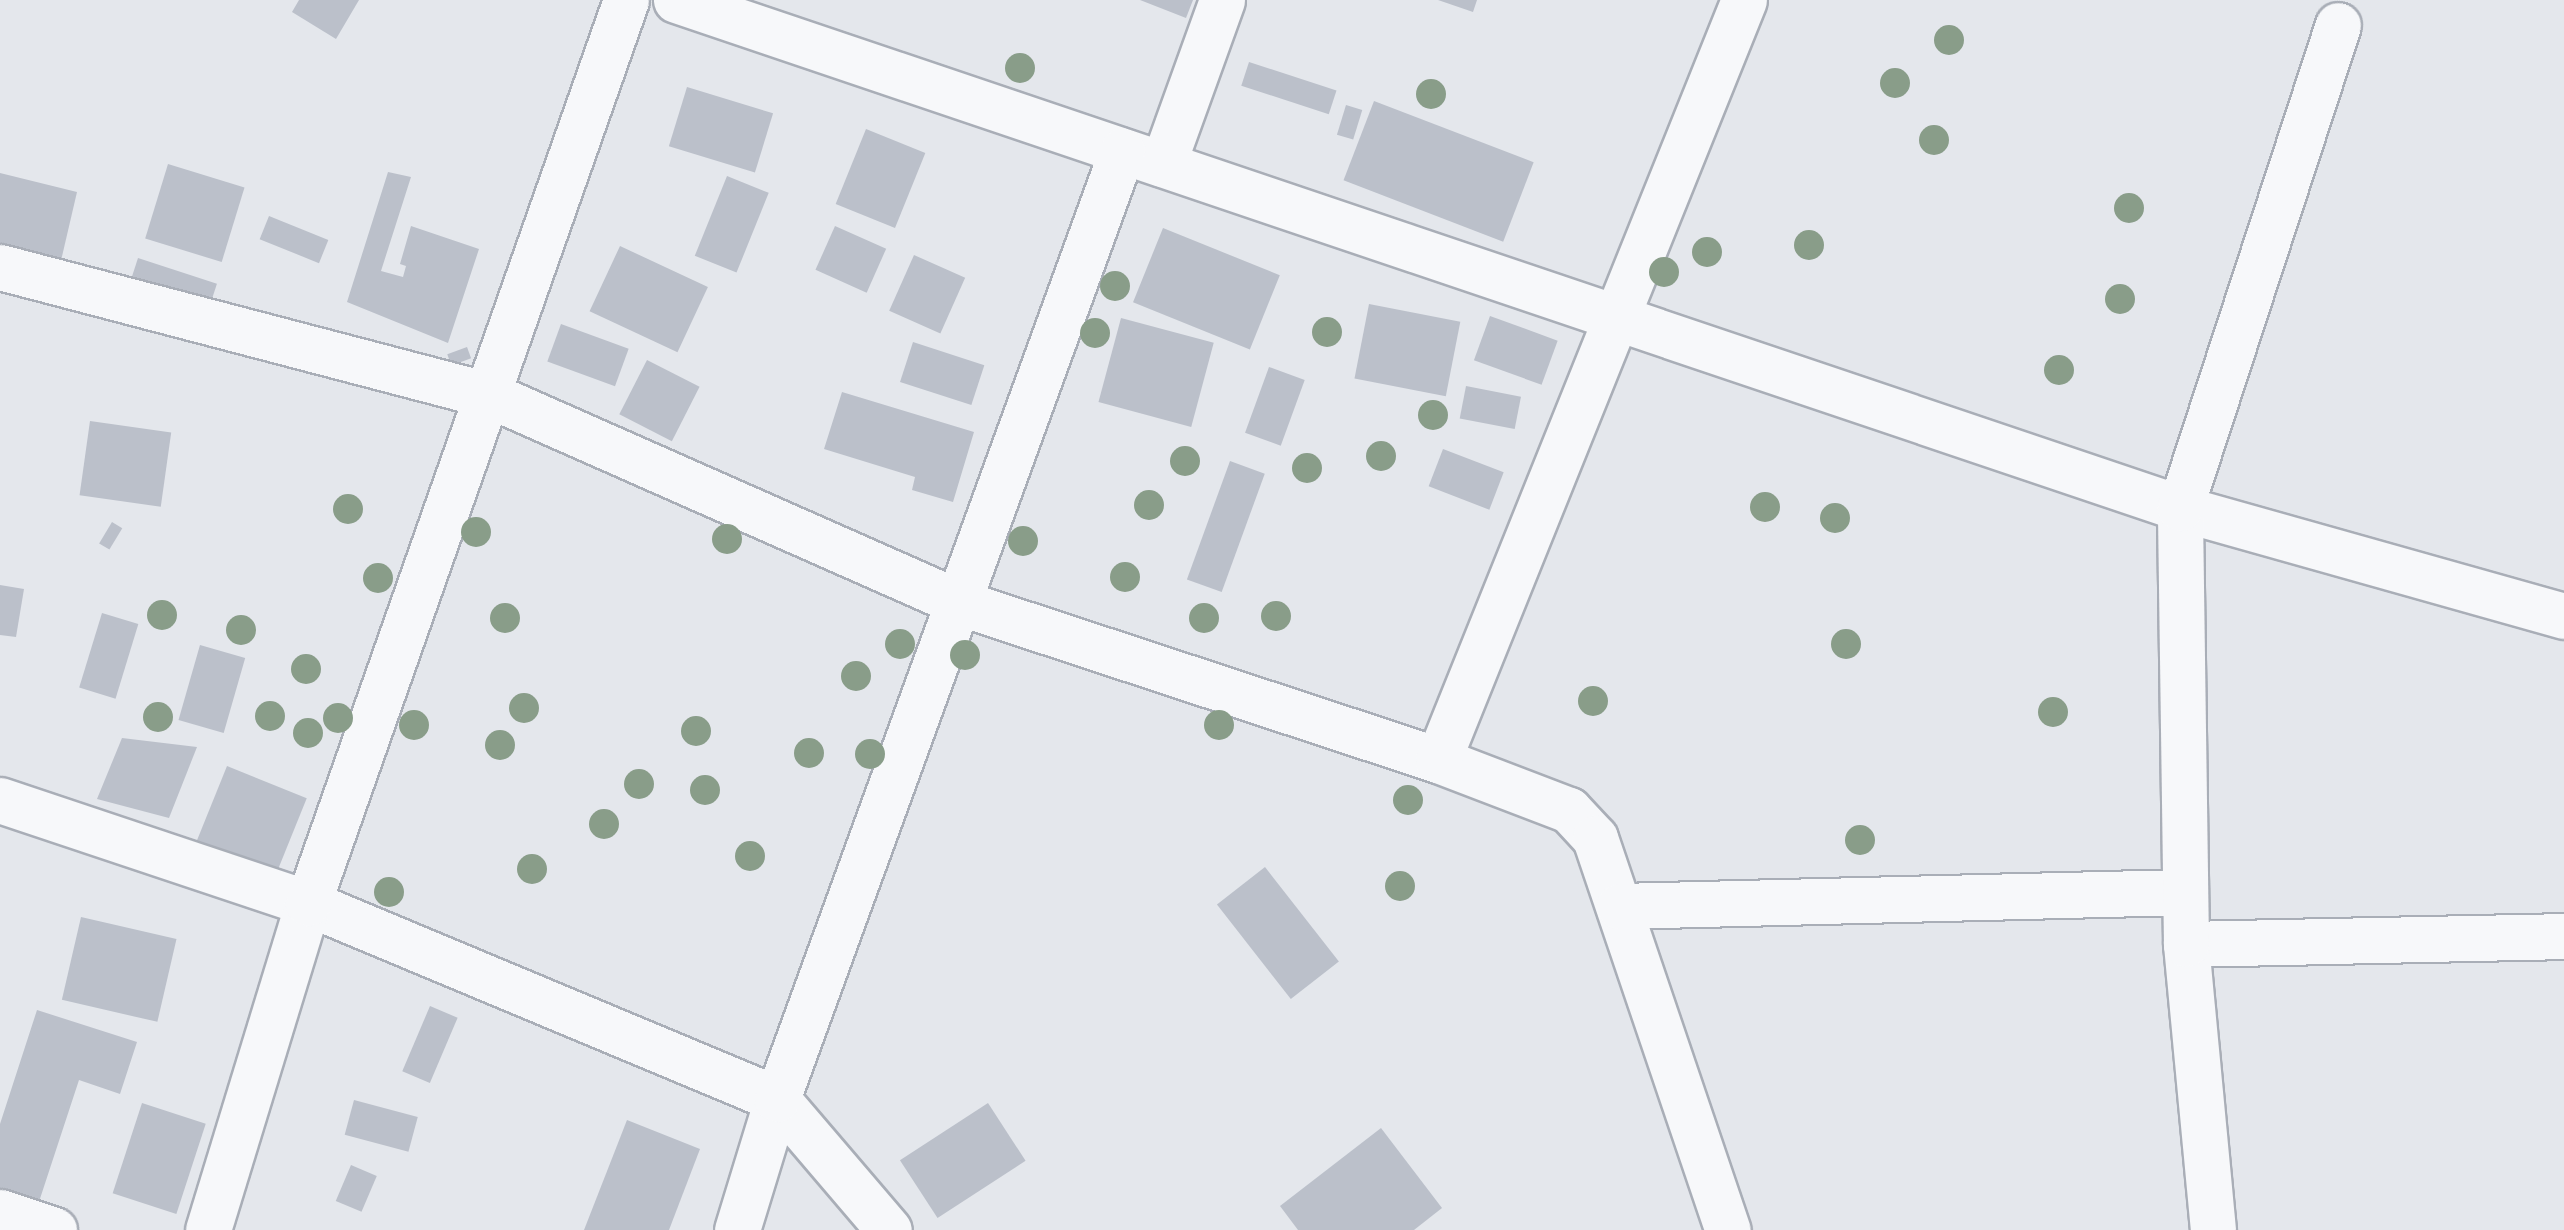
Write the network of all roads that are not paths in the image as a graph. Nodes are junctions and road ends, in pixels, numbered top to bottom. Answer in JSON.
{"nodes":[{"id":1,"x":626,"y":0,"type":"edge"},
{"id":2,"x":676,"y":0,"type":"edge"},
{"id":3,"x":1222,"y":0,"type":"edge"},
{"id":4,"x":1744,"y":0,"type":"edge"},
{"id":5,"x":2338,"y":24,"type":"dead end"},
{"id":6,"x":1142,"y":157,"type":"junction"},
{"id":7,"x":0,"y":266,"type":"edge"},
{"id":8,"x":1617,"y":315,"type":"junction"},
{"id":9,"x":492,"y":396,"type":"junction"},
{"id":10,"x":2180,"y":508,"type":"junction"},
{"id":11,"x":958,"y":602,"type":"junction"},
{"id":12,"x":2564,"y":616,"type":"edge"},
{"id":13,"x":1438,"y":760,"type":"junction"},
{"id":14,"x":0,"y":800,"type":"edge"},
{"id":15,"x":2186,"y":892,"type":"junction"},
{"id":16,"x":308,"y":903,"type":"junction"},
{"id":17,"x":1618,"y":906,"type":"junction"},
{"id":18,"x":2564,"y":936,"type":"edge"},
{"id":19,"x":2186,"y":944,"type":"junction"},
{"id":20,"x":778,"y":1099,"type":"junction"},
{"id":21,"x":0,"y":1212,"type":"edge"},
{"id":22,"x":54,"y":1230,"type":"edge"},
{"id":23,"x":208,"y":1230,"type":"edge"},
{"id":24,"x":736,"y":1230,"type":"edge"},
{"id":25,"x":889,"y":1230,"type":"edge"},
{"id":26,"x":1728,"y":1230,"type":"edge"},
{"id":27,"x":2213,"y":1230,"type":"edge"}],
"edges":[{"from":1,"to":9,"type":"street"},
{"from":2,"to":6,"type":"street"},
{"from":3,"to":6,"type":"street"},
{"from":4,"to":8,"type":"street"},
{"from":5,"to":10,"type":"street"},
{"from":6,"to":8,"type":"street"},
{"from":6,"to":11,"type":"street"},
{"from":7,"to":9,"type":"street"},
{"from":8,"to":10,"type":"street"},
{"from":8,"to":13,"type":"street"},
{"from":9,"to":11,"type":"street"},
{"from":9,"to":16,"type":"street"},
{"from":10,"to":12,"type":"street"},
{"from":10,"to":15,"type":"street"},
{"from":11,"to":13,"type":"street"},
{"from":11,"to":20,"type":"street"},
{"from":13,"to":17,"type":"street"},
{"from":14,"to":16,"type":"street"},
{"from":15,"to":17,"type":"street"},
{"from":15,"to":19,"type":"street"},
{"from":16,"to":20,"type":"street"},
{"from":16,"to":23,"type":"street"},
{"from":17,"to":26,"type":"street"},
{"from":18,"to":19,"type":"street"},
{"from":19,"to":27,"type":"street"},
{"from":20,"to":24,"type":"street"},
{"from":20,"to":25,"type":"street"},
{"from":21,"to":22,"type":"street"}]}
